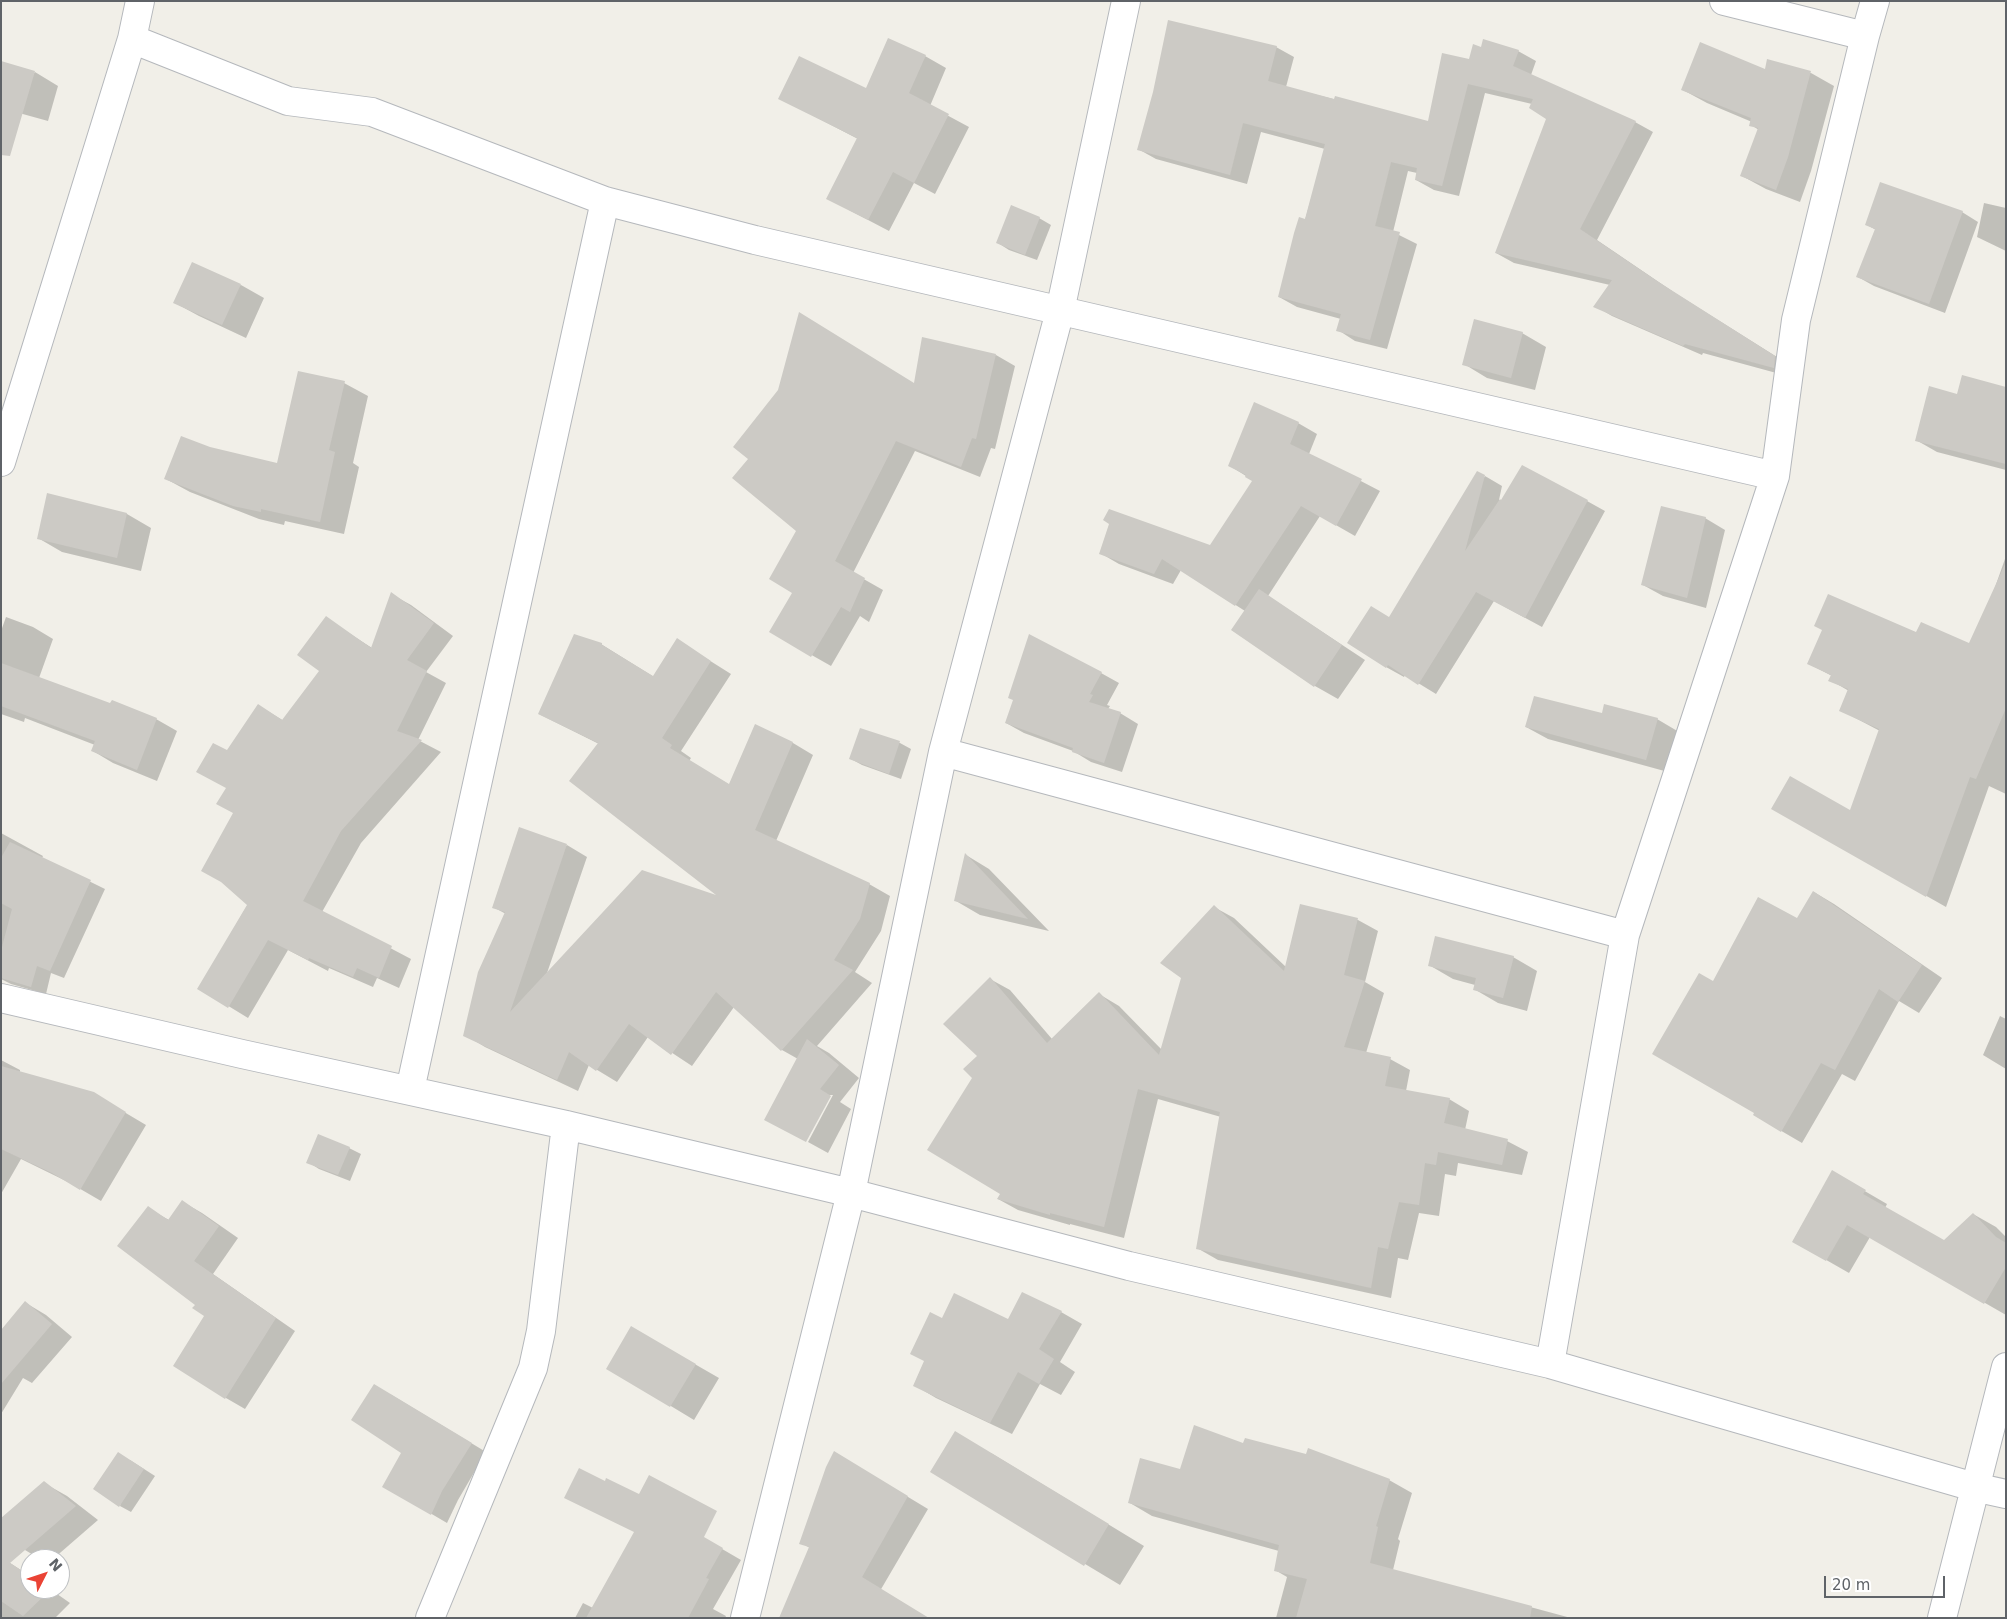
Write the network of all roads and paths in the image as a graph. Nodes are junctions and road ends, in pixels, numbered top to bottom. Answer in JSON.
{"nodes":[{"id":1,"x":140,"y":1,"type":"edge"},
{"id":2,"x":1126,"y":1,"type":"edge"},
{"id":3,"x":1724,"y":1,"type":"edge"},
{"id":4,"x":1875,"y":1,"type":"edge"},
{"id":5,"x":1864,"y":36,"type":"junction"},
{"id":6,"x":132,"y":39,"type":"junction"},
{"id":7,"x":606,"y":201,"type":"junction"},
{"id":8,"x":1060,"y":311,"type":"junction"},
{"id":9,"x":1,"y":462,"type":"edge"},
{"id":10,"x":1775,"y":476,"type":"junction"},
{"id":11,"x":943,"y":752,"type":"junction"},
{"id":12,"x":1625,"y":935,"type":"junction"},
{"id":13,"x":1,"y":998,"type":"edge"},
{"id":14,"x":410,"y":1090,"type":"junction"},
{"id":15,"x":566,"y":1125,"type":"junction"},
{"id":16,"x":851,"y":1194,"type":"junction"},
{"id":17,"x":1550,"y":1364,"type":"junction"},
{"id":18,"x":2006,"y":1366,"type":"edge"},
{"id":19,"x":1974,"y":1487,"type":"junction"},
{"id":20,"x":2006,"y":1494,"type":"edge"},
{"id":21,"x":430,"y":1618,"type":"edge"},
{"id":22,"x":745,"y":1618,"type":"edge"},
{"id":23,"x":1942,"y":1618,"type":"edge"}],
"edges":[{"from":1,"to":6,"type":"street"},
{"from":2,"to":8,"type":"street"},
{"from":3,"to":5,"type":"street"},
{"from":4,"to":5,"type":"street"},
{"from":5,"to":10,"type":"street"},
{"from":6,"to":7,"type":"street"},
{"from":6,"to":9,"type":"street"},
{"from":7,"to":8,"type":"street"},
{"from":7,"to":14,"type":"street"},
{"from":8,"to":10,"type":"street"},
{"from":8,"to":11,"type":"street"},
{"from":10,"to":12,"type":"street"},
{"from":11,"to":12,"type":"street"},
{"from":11,"to":16,"type":"street"},
{"from":12,"to":17,"type":"street"},
{"from":13,"to":14,"type":"street"},
{"from":14,"to":15,"type":"street"},
{"from":15,"to":16,"type":"street"},
{"from":15,"to":21,"type":"street"},
{"from":16,"to":17,"type":"street"},
{"from":16,"to":22,"type":"street"},
{"from":17,"to":19,"type":"street"},
{"from":18,"to":19,"type":"street"},
{"from":19,"to":20,"type":"street"},
{"from":19,"to":23,"type":"street"}]}
